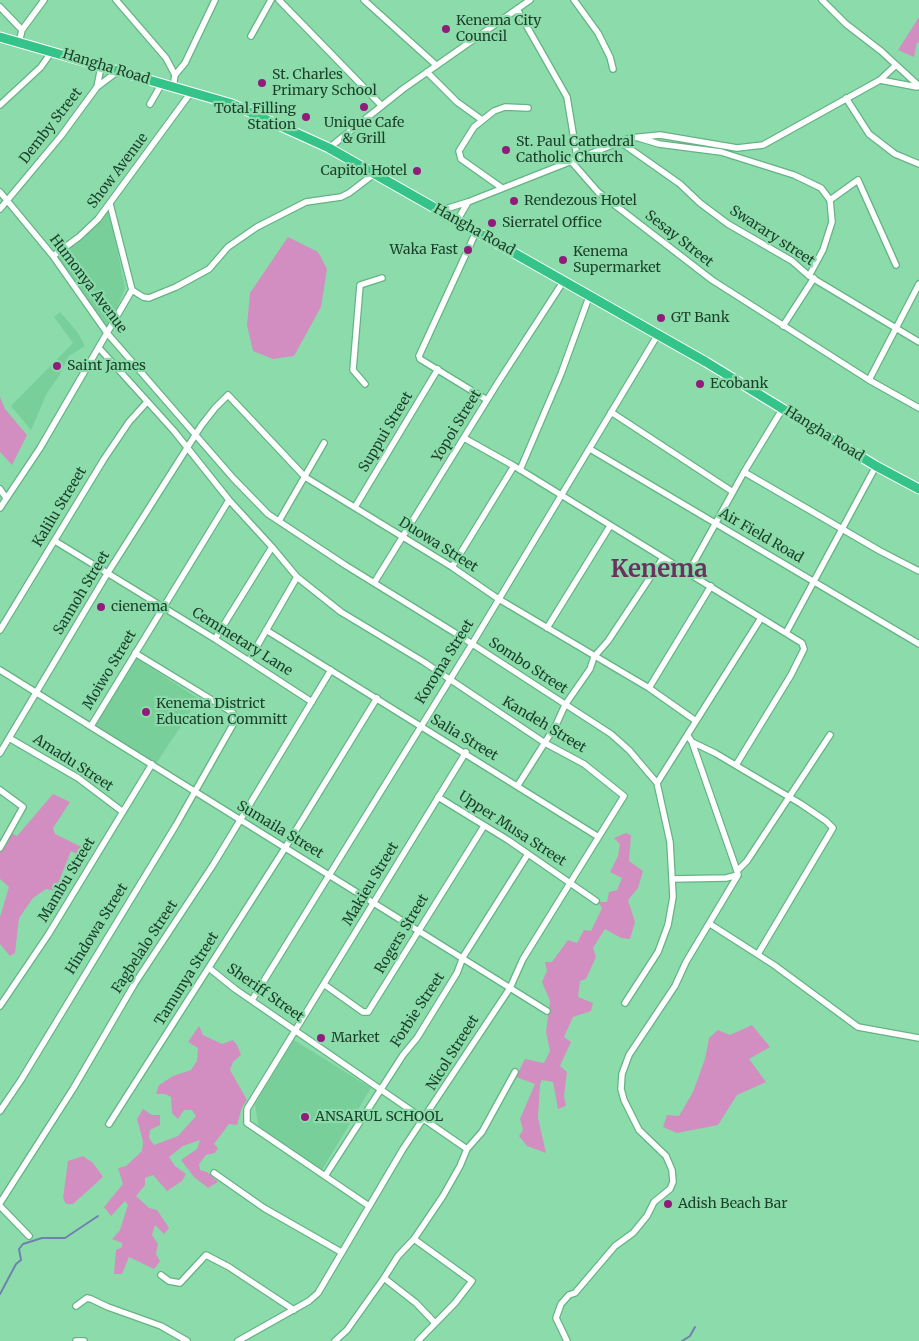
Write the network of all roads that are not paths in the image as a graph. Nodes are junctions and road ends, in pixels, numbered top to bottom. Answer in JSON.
{"nodes":[{"id":1,"x":44,"y":0,"type":"edge"},
{"id":2,"x":116,"y":0,"type":"edge"},
{"id":3,"x":215,"y":0,"type":"edge"},
{"id":4,"x":271,"y":0,"type":"edge"},
{"id":5,"x":279,"y":0,"type":"edge"},
{"id":6,"x":364,"y":0,"type":"edge"},
{"id":7,"x":530,"y":0,"type":"edge"},
{"id":8,"x":574,"y":0,"type":"edge"},
{"id":9,"x":822,"y":0,"type":"edge"},
{"id":10,"x":0,"y":7,"type":"edge"},
{"id":11,"x":517,"y":9,"type":"junction"},
{"id":12,"x":22,"y":30,"type":"junction"},
{"id":13,"x":251,"y":36,"type":"dead end"},
{"id":14,"x":0,"y":37,"type":"edge"},
{"id":15,"x":19,"y":42,"type":"junction"},
{"id":16,"x":52,"y":51,"type":"junction"},
{"id":17,"x":436,"y":65,"type":"junction"},
{"id":18,"x":896,"y":65,"type":"junction"},
{"id":19,"x":101,"y":67,"type":"junction"},
{"id":20,"x":613,"y":69,"type":"dead end"},
{"id":21,"x":118,"y":70,"type":"junction"},
{"id":22,"x":427,"y":72,"type":"junction"},
{"id":23,"x":175,"y":75,"type":"junction"},
{"id":24,"x":880,"y":80,"type":"junction"},
{"id":25,"x":162,"y":85,"type":"junction"},
{"id":26,"x":97,"y":87,"type":"junction"},
{"id":27,"x":919,"y":87,"type":"edge"},
{"id":28,"x":173,"y":88,"type":"junction"},
{"id":29,"x":192,"y":91,"type":"junction"},
{"id":30,"x":846,"y":98,"type":"junction"},
{"id":31,"x":150,"y":104,"type":"dead end"},
{"id":32,"x":0,"y":105,"type":"edge"},
{"id":33,"x":381,"y":105,"type":"junction"},
{"id":34,"x":528,"y":108,"type":"dead end"},
{"id":35,"x":482,"y":120,"type":"junction"},
{"id":36,"x":637,"y":137,"type":"junction"},
{"id":37,"x":619,"y":141,"type":"junction"},
{"id":38,"x":329,"y":148,"type":"junction"},
{"id":39,"x":737,"y":148,"type":"junction"},
{"id":40,"x":577,"y":157,"type":"junction"},
{"id":41,"x":736,"y":157,"type":"junction"},
{"id":42,"x":570,"y":160,"type":"junction"},
{"id":43,"x":919,"y":164,"type":"edge"},
{"id":44,"x":374,"y":174,"type":"junction"},
{"id":45,"x":502,"y":188,"type":"junction"},
{"id":46,"x":0,"y":192,"type":"edge"},
{"id":47,"x":7,"y":200,"type":"junction"},
{"id":48,"x":830,"y":200,"type":"junction"},
{"id":49,"x":468,"y":202,"type":"junction"},
{"id":50,"x":110,"y":204,"type":"junction"},
{"id":51,"x":0,"y":209,"type":"edge"},
{"id":52,"x":438,"y":211,"type":"junction"},
{"id":53,"x":457,"y":221,"type":"junction"},
{"id":54,"x":476,"y":232,"type":"junction"},
{"id":55,"x":53,"y":256,"type":"junction"},
{"id":56,"x":896,"y":265,"type":"dead end"},
{"id":57,"x":812,"y":277,"type":"junction"},
{"id":58,"x":382,"y":278,"type":"dead end"},
{"id":59,"x":563,"y":282,"type":"junction"},
{"id":60,"x":919,"y":284,"type":"edge"},
{"id":61,"x":132,"y":290,"type":"junction"},
{"id":62,"x":589,"y":297,"type":"junction"},
{"id":63,"x":783,"y":326,"type":"junction"},
{"id":64,"x":896,"y":328,"type":"junction"},
{"id":65,"x":107,"y":333,"type":"junction"},
{"id":66,"x":657,"y":336,"type":"junction"},
{"id":67,"x":919,"y":342,"type":"edge"},
{"id":68,"x":99,"y":348,"type":"junction"},
{"id":69,"x":438,"y":369,"type":"junction"},
{"id":70,"x":869,"y":380,"type":"junction"},
{"id":71,"x":365,"y":384,"type":"dead end"},
{"id":72,"x":487,"y":400,"type":"junction"},
{"id":73,"x":147,"y":402,"type":"junction"},
{"id":74,"x":783,"y":408,"type":"junction"},
{"id":75,"x":919,"y":408,"type":"edge"},
{"id":76,"x":611,"y":412,"type":"junction"},
{"id":77,"x":196,"y":435,"type":"junction"},
{"id":78,"x":464,"y":438,"type":"junction"},
{"id":79,"x":324,"y":443,"type":"dead end"},
{"id":80,"x":188,"y":448,"type":"junction"},
{"id":81,"x":590,"y":449,"type":"junction"},
{"id":82,"x":514,"y":466,"type":"junction"},
{"id":83,"x":876,"y":466,"type":"junction"},
{"id":84,"x":520,"y":470,"type":"junction"},
{"id":85,"x":744,"y":472,"type":"junction"},
{"id":86,"x":306,"y":477,"type":"junction"},
{"id":87,"x":919,"y":488,"type":"edge"},
{"id":88,"x":0,"y":489,"type":"edge"},
{"id":89,"x":733,"y":492,"type":"junction"},
{"id":90,"x":560,"y":496,"type":"junction"},
{"id":91,"x":6,"y":498,"type":"junction"},
{"id":92,"x":229,"y":500,"type":"junction"},
{"id":93,"x":355,"y":507,"type":"junction"},
{"id":94,"x":0,"y":508,"type":"edge"},
{"id":95,"x":279,"y":521,"type":"junction"},
{"id":96,"x":716,"y":524,"type":"junction"},
{"id":97,"x":610,"y":526,"type":"junction"},
{"id":98,"x":843,"y":529,"type":"junction"},
{"id":99,"x":403,"y":538,"type":"junction"},
{"id":100,"x":55,"y":541,"type":"junction"},
{"id":101,"x":272,"y":546,"type":"junction"},
{"id":102,"x":664,"y":558,"type":"junction"},
{"id":103,"x":452,"y":567,"type":"junction"},
{"id":104,"x":919,"y":571,"type":"edge"},
{"id":105,"x":688,"y":573,"type":"junction"},
{"id":106,"x":108,"y":574,"type":"junction"},
{"id":107,"x":297,"y":577,"type":"junction"},
{"id":108,"x":815,"y":582,"type":"junction"},
{"id":109,"x":374,"y":584,"type":"junction"},
{"id":110,"x":711,"y":586,"type":"junction"},
{"id":111,"x":498,"y":598,"type":"junction"},
{"id":112,"x":162,"y":607,"type":"junction"},
{"id":113,"x":761,"y":618,"type":"junction"},
{"id":114,"x":547,"y":628,"type":"junction"},
{"id":115,"x":0,"y":630,"type":"edge"},
{"id":116,"x":266,"y":630,"type":"junction"},
{"id":117,"x":786,"y":633,"type":"junction"},
{"id":118,"x":216,"y":639,"type":"junction"},
{"id":119,"x":472,"y":644,"type":"junction"},
{"id":120,"x":919,"y":644,"type":"edge"},
{"id":121,"x":135,"y":653,"type":"junction"},
{"id":122,"x":594,"y":657,"type":"junction"},
{"id":123,"x":249,"y":660,"type":"junction"},
{"id":124,"x":0,"y":670,"type":"edge"},
{"id":125,"x":332,"y":670,"type":"junction"},
{"id":126,"x":448,"y":680,"type":"junction"},
{"id":127,"x":648,"y":688,"type":"junction"},
{"id":128,"x":36,"y":692,"type":"junction"},
{"id":129,"x":377,"y":698,"type":"junction"},
{"id":130,"x":312,"y":702,"type":"junction"},
{"id":131,"x":565,"y":705,"type":"junction"},
{"id":132,"x":696,"y":722,"type":"junction"},
{"id":133,"x":91,"y":726,"type":"junction"},
{"id":134,"x":420,"y":726,"type":"junction"},
{"id":135,"x":830,"y":735,"type":"dead end"},
{"id":136,"x":688,"y":736,"type":"junction"},
{"id":137,"x":10,"y":738,"type":"junction"},
{"id":138,"x":692,"y":742,"type":"junction"},
{"id":139,"x":545,"y":743,"type":"junction"},
{"id":140,"x":466,"y":752,"type":"junction"},
{"id":141,"x":0,"y":753,"type":"edge"},
{"id":142,"x":152,"y":764,"type":"junction"},
{"id":143,"x":736,"y":765,"type":"junction"},
{"id":144,"x":657,"y":783,"type":"junction"},
{"id":145,"x":518,"y":785,"type":"junction"},
{"id":146,"x":0,"y":790,"type":"edge"},
{"id":147,"x":194,"y":792,"type":"junction"},
{"id":148,"x":438,"y":796,"type":"junction"},
{"id":149,"x":624,"y":796,"type":"joint"},
{"id":150,"x":789,"y":799,"type":"junction"},
{"id":151,"x":123,"y":812,"type":"junction"},
{"id":152,"x":240,"y":820,"type":"junction"},
{"id":153,"x":484,"y":826,"type":"junction"},
{"id":154,"x":598,"y":836,"type":"junction"},
{"id":155,"x":0,"y":848,"type":"edge"},
{"id":156,"x":285,"y":848,"type":"junction"},
{"id":157,"x":528,"y":854,"type":"junction"},
{"id":158,"x":737,"y":873,"type":"junction"},
{"id":159,"x":328,"y":874,"type":"junction"},
{"id":160,"x":673,"y":879,"type":"junction"},
{"id":161,"x":571,"y":884,"type":"junction"},
{"id":162,"x":596,"y":901,"type":"dead end"},
{"id":163,"x":375,"y":903,"type":"junction"},
{"id":164,"x":710,"y":924,"type":"junction"},
{"id":165,"x":418,"y":929,"type":"junction"},
{"id":166,"x":758,"y":954,"type":"junction"},
{"id":167,"x":463,"y":957,"type":"junction"},
{"id":168,"x":209,"y":968,"type":"junction"},
{"id":169,"x":325,"y":984,"type":"junction"},
{"id":170,"x":510,"y":988,"type":"junction"},
{"id":171,"x":252,"y":1000,"type":"junction"},
{"id":172,"x":625,"y":1003,"type":"dead end"},
{"id":173,"x":0,"y":1006,"type":"edge"},
{"id":174,"x":547,"y":1010,"type":"dead end"},
{"id":175,"x":295,"y":1030,"type":"junction"},
{"id":176,"x":919,"y":1038,"type":"edge"},
{"id":177,"x":515,"y":1072,"type":"dead end"},
{"id":178,"x":382,"y":1089,"type":"junction"},
{"id":179,"x":0,"y":1111,"type":"edge"},
{"id":180,"x":425,"y":1120,"type":"junction"},
{"id":181,"x":109,"y":1124,"type":"dead end"},
{"id":182,"x":467,"y":1149,"type":"junction"},
{"id":183,"x":214,"y":1173,"type":"dead end"},
{"id":184,"x":325,"y":1176,"type":"junction"},
{"id":185,"x":0,"y":1205,"type":"edge"},
{"id":186,"x":369,"y":1206,"type":"junction"},
{"id":187,"x":29,"y":1236,"type":"dead end"},
{"id":188,"x":414,"y":1240,"type":"junction"},
{"id":189,"x":341,"y":1252,"type":"junction"},
{"id":190,"x":161,"y":1275,"type":"dead end"},
{"id":191,"x":384,"y":1278,"type":"junction"},
{"id":192,"x":76,"y":1306,"type":"dead end"},
{"id":193,"x":294,"y":1310,"type":"junction"},
{"id":194,"x":435,"y":1323,"type":"junction"},
{"id":195,"x":76,"y":1341,"type":"edge"},
{"id":196,"x":84,"y":1341,"type":"edge"},
{"id":197,"x":187,"y":1341,"type":"edge"},
{"id":198,"x":238,"y":1341,"type":"edge"},
{"id":199,"x":335,"y":1341,"type":"edge"},
{"id":200,"x":418,"y":1341,"type":"edge"},
{"id":201,"x":567,"y":1341,"type":"edge"}],
"edges":[{"from":1,"to":12,"type":"street"},
{"from":2,"to":23,"type":"street"},
{"from":3,"to":23,"type":"street"},
{"from":4,"to":13,"type":"street"},
{"from":5,"to":33,"type":"street"},
{"from":6,"to":17,"type":"street"},
{"from":7,"to":11,"type":"street"},
{"from":8,"to":20,"type":"street"},
{"from":9,"to":18,"type":"street"},
{"from":10,"to":12,"type":"street"},
{"from":11,"to":17,"type":"street"},
{"from":11,"to":40,"type":"street"},
{"from":12,"to":15,"type":"street"},
{"from":14,"to":15,"type":"highway","name":"Hangha Road"},
{"from":15,"to":16,"type":"highway","name":"Hangha Road"},
{"from":16,"to":19,"type":"highway","name":"Hangha Road"},
{"from":16,"to":32,"type":"street"},
{"from":17,"to":22,"type":"street"},
{"from":18,"to":24,"type":"street"},
{"from":18,"to":27,"type":"street"},
{"from":19,"to":21,"type":"highway","name":"Hangha Road"},
{"from":19,"to":26,"type":"street"},
{"from":21,"to":25,"type":"highway","name":"Hangha Road"},
{"from":21,"to":26,"type":"street","name":"Demby Street"},
{"from":22,"to":33,"type":"street"},
{"from":22,"to":35,"type":"street"},
{"from":23,"to":28,"type":"street"},
{"from":24,"to":27,"type":"street"},
{"from":24,"to":30,"type":"street"},
{"from":25,"to":28,"type":"highway","name":"Hangha Road"},
{"from":25,"to":31,"type":"street"},
{"from":26,"to":47,"type":"street","name":"Demby Street"},
{"from":28,"to":29,"type":"highway","name":"Hangha Road"},
{"from":29,"to":38,"type":"highway","name":"Hangha Road"},
{"from":29,"to":50,"type":"street","name":"Show Avenue"},
{"from":30,"to":39,"type":"street"},
{"from":30,"to":43,"type":"street"},
{"from":33,"to":38,"type":"street"},
{"from":34,"to":35,"type":"street"},
{"from":35,"to":45,"type":"street"},
{"from":36,"to":37,"type":"street"},
{"from":36,"to":39,"type":"street"},
{"from":36,"to":41,"type":"street"},
{"from":37,"to":40,"type":"street"},
{"from":37,"to":57,"type":"street","name":"Swarary street"},
{"from":38,"to":44,"type":"highway","name":"Hangha Road"},
{"from":39,"to":41,"type":"street"},
{"from":40,"to":42,"type":"street"},
{"from":41,"to":48,"type":"street"},
{"from":42,"to":45,"type":"street"},
{"from":42,"to":63,"type":"street","name":"Sesay Street"},
{"from":44,"to":52,"type":"highway","name":"Hangha Road"},
{"from":44,"to":61,"type":"street"},
{"from":45,"to":49,"type":"street"},
{"from":46,"to":47,"type":"street","name":"Humonya Avenue"},
{"from":47,"to":51,"type":"street","name":"Demby Street"},
{"from":47,"to":55,"type":"street","name":"Humonya Avenue"},
{"from":48,"to":56,"type":"street"},
{"from":48,"to":57,"type":"street"},
{"from":49,"to":52,"type":"street"},
{"from":49,"to":53,"type":"street"},
{"from":50,"to":55,"type":"street","name":"Show Avenue"},
{"from":50,"to":61,"type":"street"},
{"from":52,"to":53,"type":"highway","name":"Hangha Road"},
{"from":53,"to":54,"type":"highway","name":"Hangha Road"},
{"from":54,"to":59,"type":"highway","name":"Hangha Road"},
{"from":54,"to":69,"type":"street"},
{"from":55,"to":65,"type":"street","name":"Humonya Avenue"},
{"from":57,"to":63,"type":"street"},
{"from":57,"to":64,"type":"street","name":"Swarary street"},
{"from":58,"to":71,"type":"street"},
{"from":59,"to":62,"type":"highway","name":"Hangha Road"},
{"from":59,"to":72,"type":"street","name":"Yopoi Street"},
{"from":60,"to":64,"type":"street"},
{"from":61,"to":65,"type":"street"},
{"from":62,"to":66,"type":"highway","name":"Hangha Road"},
{"from":62,"to":84,"type":"street"},
{"from":63,"to":70,"type":"street","name":"Sesay Street"},
{"from":64,"to":67,"type":"street","name":"Swarary street"},
{"from":64,"to":70,"type":"street"},
{"from":65,"to":68,"type":"street"},
{"from":65,"to":77,"type":"street","name":"Humonya Avenue"},
{"from":66,"to":74,"type":"highway","name":"Hangha Road"},
{"from":66,"to":76,"type":"street","name":"Koroma Street"},
{"from":68,"to":73,"type":"street","name":"Kandeh Street"},
{"from":68,"to":91,"type":"street"},
{"from":69,"to":72,"type":"street"},
{"from":69,"to":93,"type":"street","name":"Suppui Street"},
{"from":70,"to":75,"type":"street","name":"Sesay Street"},
{"from":72,"to":78,"type":"street","name":"Yopoi Street"},
{"from":73,"to":80,"type":"street","name":"Kandeh Street"},
{"from":73,"to":100,"type":"street","name":"Kalilu Streeet"},
{"from":74,"to":83,"type":"highway","name":"Hangha Road"},
{"from":74,"to":85,"type":"street"},
{"from":76,"to":81,"type":"street","name":"Koroma Street"},
{"from":76,"to":89,"type":"street"},
{"from":77,"to":80,"type":"street","name":"Sannoh Street"},
{"from":77,"to":86,"type":"street","name":"Duowa Street"},
{"from":77,"to":95,"type":"street","name":"Sombo Street"},
{"from":78,"to":82,"type":"street"},
{"from":78,"to":99,"type":"street","name":"Yopoi Street"},
{"from":79,"to":86,"type":"street"},
{"from":80,"to":92,"type":"street","name":"Kandeh Street"},
{"from":80,"to":106,"type":"street","name":"Sannoh Street"},
{"from":81,"to":90,"type":"street","name":"Koroma Street"},
{"from":81,"to":96,"type":"street","name":"Air Field Road"},
{"from":82,"to":84,"type":"street"},
{"from":82,"to":103,"type":"street"},
{"from":83,"to":87,"type":"highway","name":"Hangha Road"},
{"from":83,"to":98,"type":"street"},
{"from":84,"to":90,"type":"street"},
{"from":85,"to":89,"type":"street"},
{"from":85,"to":98,"type":"street"},
{"from":86,"to":93,"type":"street","name":"Duowa Street"},
{"from":86,"to":95,"type":"street"},
{"from":88,"to":91,"type":"street"},
{"from":89,"to":96,"type":"street"},
{"from":90,"to":97,"type":"street"},
{"from":90,"to":111,"type":"street","name":"Koroma Street"},
{"from":91,"to":94,"type":"street"},
{"from":92,"to":101,"type":"street","name":"Kandeh Street"},
{"from":92,"to":112,"type":"street","name":"Moiwo Street"},
{"from":93,"to":99,"type":"street","name":"Duowa Street"},
{"from":95,"to":109,"type":"street","name":"Sombo Street"},
{"from":96,"to":105,"type":"street"},
{"from":96,"to":108,"type":"street","name":"Air Field Road"},
{"from":97,"to":102,"type":"street"},
{"from":97,"to":114,"type":"street"},
{"from":98,"to":104,"type":"street"},
{"from":98,"to":108,"type":"street"},
{"from":99,"to":103,"type":"street","name":"Duowa Street"},
{"from":99,"to":109,"type":"street","name":"Yopoi Street"},
{"from":100,"to":106,"type":"street","name":"Cemmetary Lane"},
{"from":100,"to":115,"type":"street","name":"Kalilu Streeet"},
{"from":101,"to":107,"type":"street","name":"Kandeh Street"},
{"from":101,"to":118,"type":"street"},
{"from":102,"to":105,"type":"street"},
{"from":102,"to":122,"type":"street"},
{"from":103,"to":111,"type":"street","name":"Duowa Street"},
{"from":105,"to":110,"type":"street"},
{"from":106,"to":112,"type":"street","name":"Cemmetary Lane"},
{"from":106,"to":128,"type":"street","name":"Sannoh Street"},
{"from":107,"to":116,"type":"street"},
{"from":107,"to":126,"type":"street","name":"Kandeh Street"},
{"from":108,"to":117,"type":"street"},
{"from":108,"to":120,"type":"street","name":"Air Field Road"},
{"from":109,"to":119,"type":"street","name":"Sombo Street"},
{"from":110,"to":113,"type":"street"},
{"from":110,"to":127,"type":"street"},
{"from":111,"to":114,"type":"street","name":"Duowa Street"},
{"from":111,"to":119,"type":"street","name":"Koroma Street"},
{"from":112,"to":118,"type":"street","name":"Cemmetary Lane"},
{"from":112,"to":121,"type":"street","name":"Moiwo Street"},
{"from":113,"to":117,"type":"street"},
{"from":113,"to":132,"type":"street"},
{"from":114,"to":122,"type":"street","name":"Duowa Street"},
{"from":116,"to":123,"type":"street"},
{"from":116,"to":125,"type":"street","name":"Salia Street"},
{"from":117,"to":143,"type":"street"},
{"from":118,"to":123,"type":"street","name":"Cemmetary Lane"},
{"from":119,"to":126,"type":"street","name":"Koroma Street"},
{"from":119,"to":131,"type":"street","name":"Sombo Street"},
{"from":121,"to":133,"type":"street","name":"Moiwo Street"},
{"from":121,"to":147,"type":"street","name":"Hindowa Street"},
{"from":122,"to":127,"type":"street","name":"Duowa Street"},
{"from":122,"to":131,"type":"street"},
{"from":123,"to":130,"type":"street","name":"Cemmetary Lane"},
{"from":124,"to":128,"type":"street","name":"Sumaila Street"},
{"from":125,"to":129,"type":"street","name":"Salia Street"},
{"from":125,"to":130,"type":"street","name":"Fagbelalo Street"},
{"from":126,"to":134,"type":"street","name":"Koroma Street"},
{"from":126,"to":139,"type":"street","name":"Kandeh Street"},
{"from":127,"to":132,"type":"street","name":"Duowa Street"},
{"from":128,"to":133,"type":"street","name":"Sumaila Street"},
{"from":128,"to":137,"type":"street","name":"Sannoh Street"},
{"from":129,"to":134,"type":"street","name":"Salia Street"},
{"from":129,"to":156,"type":"street","name":"Tamunya Street"},
{"from":130,"to":152,"type":"street","name":"Fagbelalo Street"},
{"from":131,"to":139,"type":"street"},
{"from":131,"to":144,"type":"street","name":"Sombo Street"},
{"from":132,"to":136,"type":"street"},
{"from":133,"to":142,"type":"street","name":"Sumaila Street"},
{"from":134,"to":140,"type":"street","name":"Salia Street"},
{"from":134,"to":159,"type":"street","name":"Koroma Street"},
{"from":135,"to":150,"type":"street"},
{"from":136,"to":138,"type":"street"},
{"from":136,"to":144,"type":"street"},
{"from":137,"to":141,"type":"street","name":"Sannoh Street"},
{"from":137,"to":151,"type":"street","name":"Amadu Street"},
{"from":138,"to":143,"type":"street"},
{"from":138,"to":158,"type":"street"},
{"from":139,"to":145,"type":"street"},
{"from":139,"to":149,"type":"street","name":"Kandeh Street"},
{"from":140,"to":145,"type":"street","name":"Salia Street"},
{"from":140,"to":148,"type":"street","name":"Makieu Street"},
{"from":142,"to":147,"type":"street","name":"Sumaila Street"},
{"from":142,"to":151,"type":"street","name":"Mambu Street"},
{"from":143,"to":150,"type":"street"},
{"from":144,"to":160,"type":"street","name":"Sombo Street"},
{"from":145,"to":154,"type":"street","name":"Salia Street"},
{"from":146,"to":155,"type":"street"},
{"from":147,"to":152,"type":"street","name":"Sumaila Street"},
{"from":147,"to":179,"type":"street","name":"Hindowa Street"},
{"from":148,"to":153,"type":"street","name":"Upper Musa Street"},
{"from":148,"to":163,"type":"street","name":"Makieu Street"},
{"from":149,"to":154,"type":"street","name":"Nicol Streeet"},
{"from":150,"to":158,"type":"street"},
{"from":150,"to":166,"type":"street"},
{"from":151,"to":173,"type":"street","name":"Mambu Street"},
{"from":152,"to":156,"type":"street","name":"Sumaila Street"},
{"from":152,"to":185,"type":"street","name":"Fagbelalo Street"},
{"from":153,"to":157,"type":"street","name":"Upper Musa Street"},
{"from":153,"to":165,"type":"street","name":"Rogers Street"},
{"from":154,"to":161,"type":"street","name":"Nicol Streeet"},
{"from":156,"to":159,"type":"street","name":"Sumaila Street"},
{"from":156,"to":168,"type":"street","name":"Tamunya Street"},
{"from":157,"to":161,"type":"street","name":"Upper Musa Street"},
{"from":157,"to":167,"type":"street","name":"Forbie Street"},
{"from":158,"to":160,"type":"street"},
{"from":158,"to":164,"type":"street"},
{"from":159,"to":163,"type":"street","name":"Sumaila Street"},
{"from":159,"to":171,"type":"street","name":"Koroma Street"},
{"from":160,"to":172,"type":"street","name":"Sombo Street"},
{"from":161,"to":162,"type":"street","name":"Upper Musa Street"},
{"from":161,"to":170,"type":"street","name":"Nicol Streeet"},
{"from":163,"to":165,"type":"street","name":"Sumaila Street"},
{"from":163,"to":169,"type":"street","name":"Makieu Street"},
{"from":164,"to":166,"type":"street"},
{"from":164,"to":201,"type":"street"},
{"from":165,"to":167,"type":"street","name":"Sumaila Street"},
{"from":165,"to":169,"type":"street","name":"Rogers Street"},
{"from":166,"to":176,"type":"street"},
{"from":167,"to":170,"type":"street","name":"Sumaila Street"},
{"from":167,"to":178,"type":"street","name":"Forbie Street"},
{"from":168,"to":171,"type":"street","name":"Sheriff Street"},
{"from":168,"to":181,"type":"street","name":"Tamunya Street"},
{"from":169,"to":175,"type":"street","name":"Makieu Street"},
{"from":170,"to":174,"type":"street","name":"Sumaila Street"},
{"from":170,"to":180,"type":"street","name":"Nicol Streeet"},
{"from":171,"to":175,"type":"street","name":"Sheriff Street"},
{"from":175,"to":178,"type":"street","name":"Sheriff Street"},
{"from":175,"to":184,"type":"street","name":"Makieu Street"},
{"from":177,"to":182,"type":"street"},
{"from":178,"to":180,"type":"street","name":"Sheriff Street"},
{"from":178,"to":184,"type":"street","name":"Forbie Street"},
{"from":180,"to":182,"type":"street","name":"Sheriff Street"},
{"from":180,"to":186,"type":"street","name":"Nicol Streeet"},
{"from":182,"to":188,"type":"street"},
{"from":183,"to":189,"type":"street"},
{"from":184,"to":186,"type":"street"},
{"from":185,"to":187,"type":"street"},
{"from":186,"to":189,"type":"street","name":"Nicol Streeet"},
{"from":188,"to":191,"type":"street"},
{"from":188,"to":194,"type":"street"},
{"from":189,"to":193,"type":"street","name":"Nicol Streeet"},
{"from":190,"to":193,"type":"street"},
{"from":191,"to":194,"type":"street"},
{"from":191,"to":199,"type":"street"},
{"from":192,"to":197,"type":"street"},
{"from":193,"to":198,"type":"street","name":"Nicol Streeet"},
{"from":194,"to":200,"type":"street"},
{"from":195,"to":196,"type":"street"}]}
